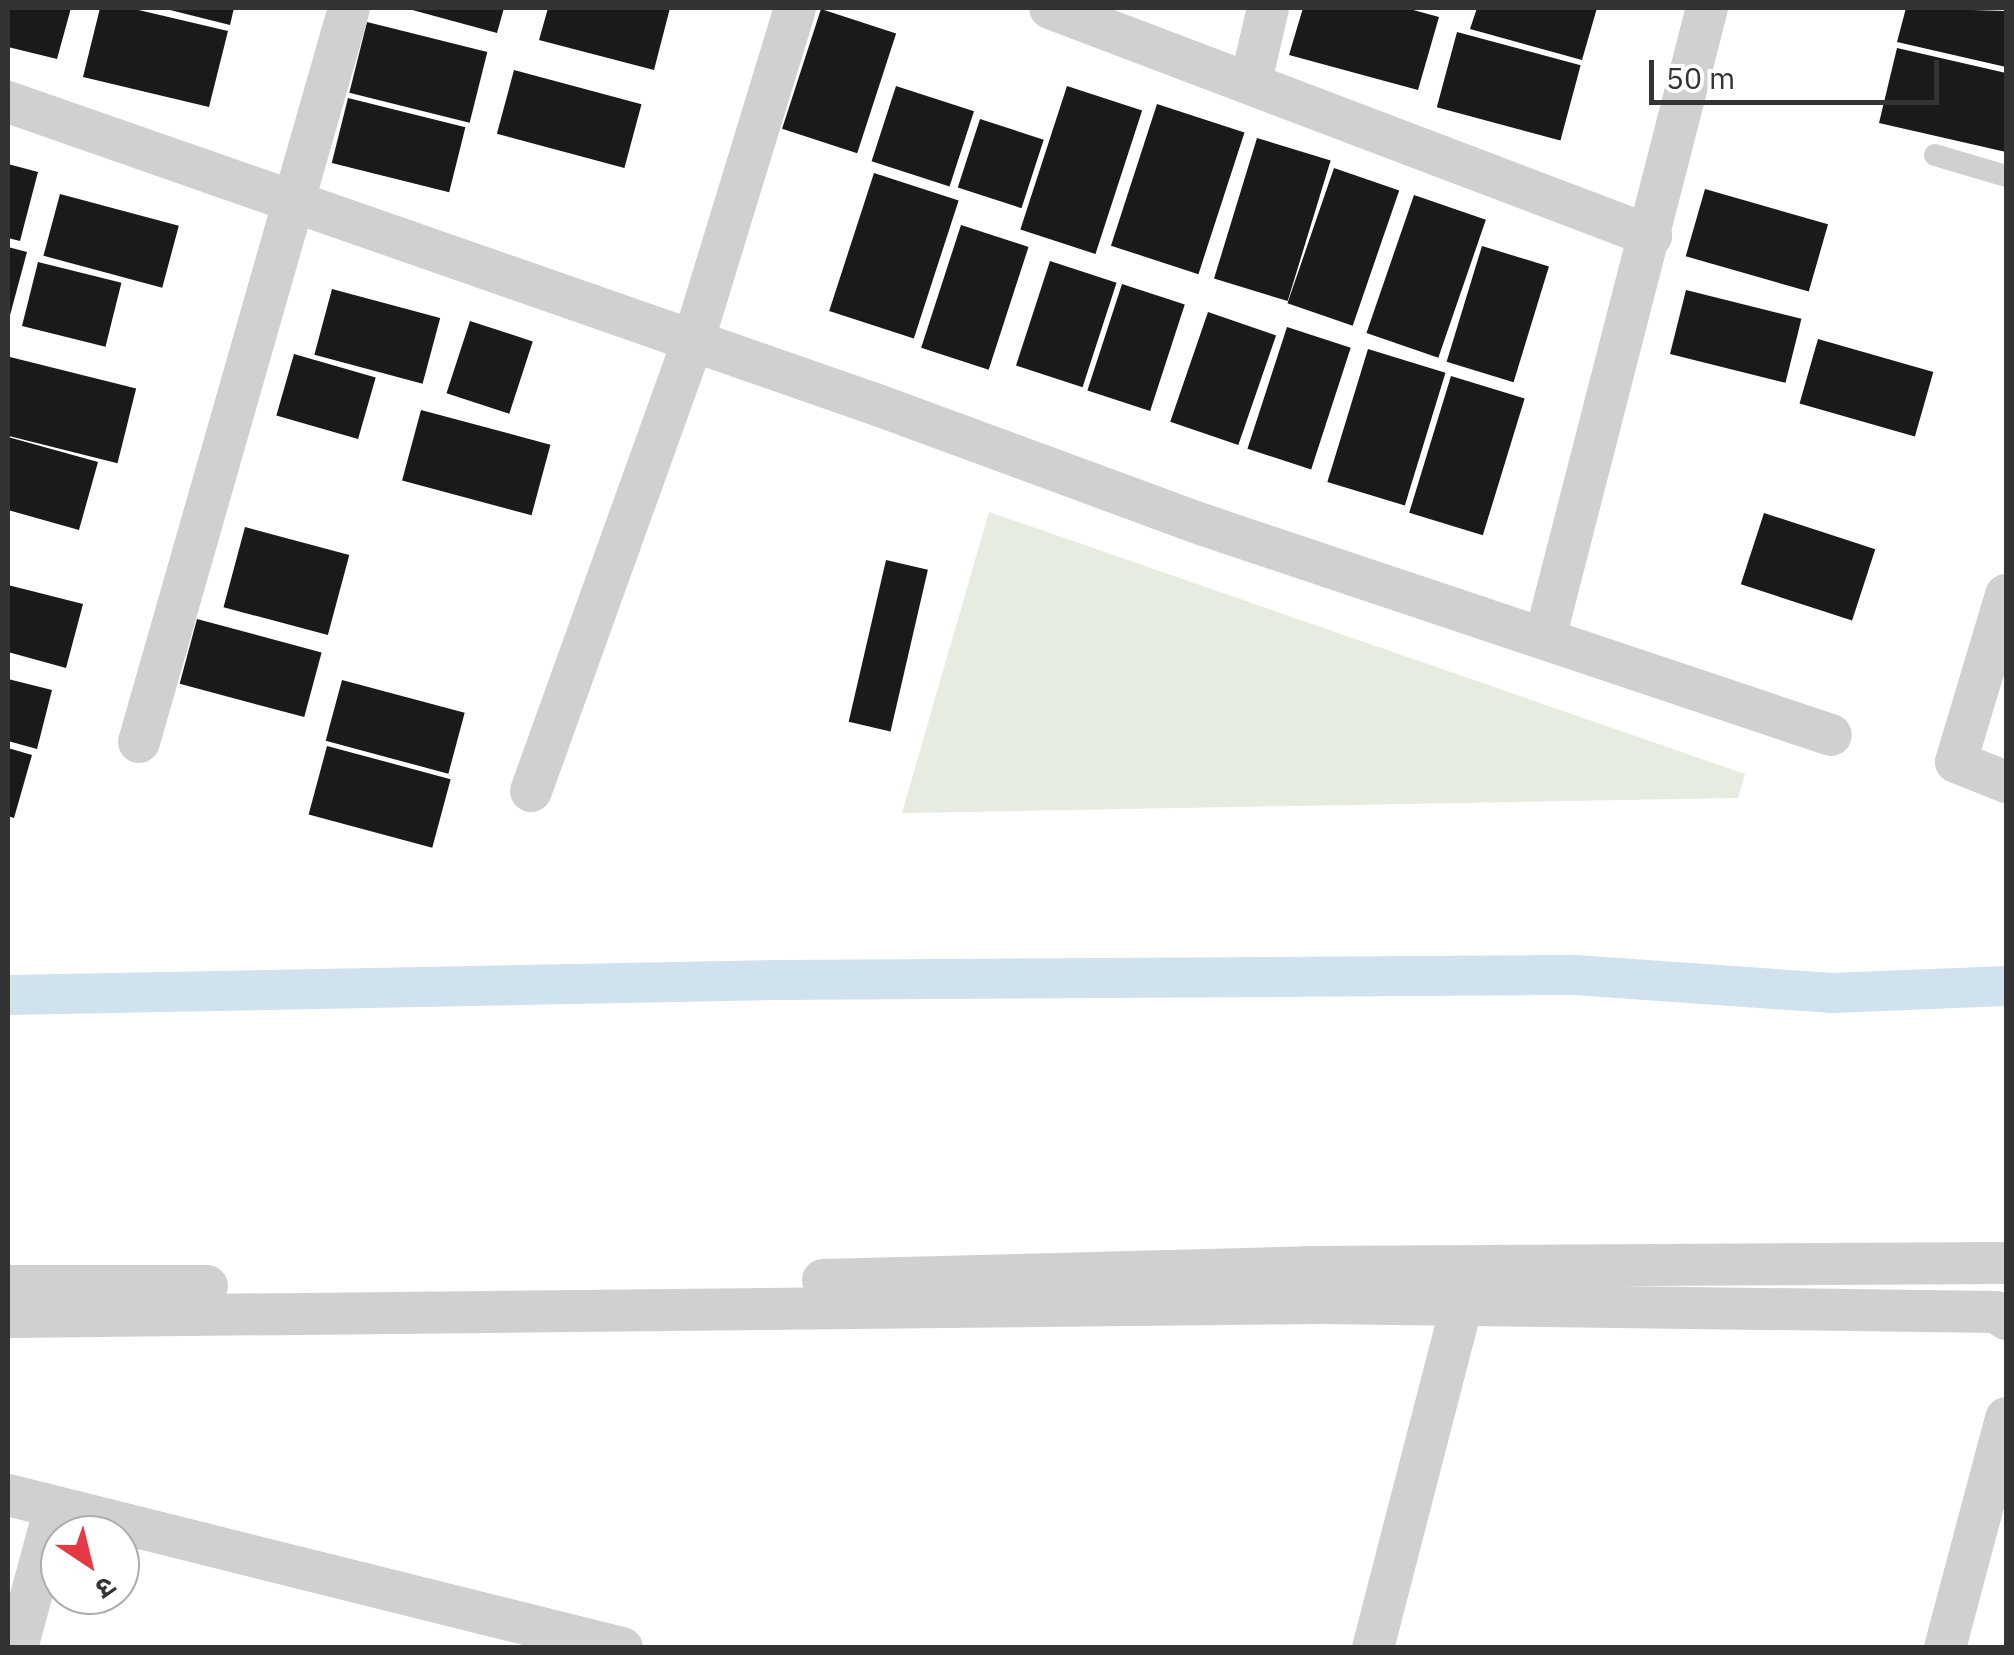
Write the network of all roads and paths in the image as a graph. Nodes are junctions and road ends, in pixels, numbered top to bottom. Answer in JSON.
{"nodes":[{"id":1,"x":350,"y":8,"type":"edge"},
{"id":2,"x":796,"y":8,"type":"edge"},
{"id":3,"x":1050,"y":8,"type":"edge"},
{"id":4,"x":1268,"y":8,"type":"edge"},
{"id":5,"x":1707,"y":8,"type":"edge"},
{"id":6,"x":1251,"y":81,"type":"junction"},
{"id":7,"x":8,"y":102,"type":"edge"},
{"id":8,"x":1935,"y":155,"type":"dead end"},
{"id":9,"x":2006,"y":176,"type":"edge"},
{"id":10,"x":296,"y":202,"type":"junction"},
{"id":11,"x":1651,"y":236,"type":"junction"},
{"id":12,"x":693,"y":342,"type":"junction"},
{"id":13,"x":2006,"y":595,"type":"edge"},
{"id":14,"x":1544,"y":638,"type":"junction"},
{"id":15,"x":1831,"y":736,"type":"dead end"},
{"id":16,"x":139,"y":742,"type":"dead end"},
{"id":17,"x":2006,"y":782,"type":"edge"},
{"id":18,"x":531,"y":791,"type":"dead end"},
{"id":19,"x":2006,"y":1264,"type":"edge"},
{"id":20,"x":8,"y":1286,"type":"edge"},
{"id":21,"x":1467,"y":1286,"type":"junction"},
{"id":22,"x":8,"y":1317,"type":"edge"},
{"id":23,"x":2006,"y":1319,"type":"edge"},
{"id":24,"x":2006,"y":1418,"type":"edge"},
{"id":25,"x":8,"y":1495,"type":"edge"},
{"id":26,"x":54,"y":1507,"type":"junction"},
{"id":27,"x":17,"y":1648,"type":"edge"},
{"id":28,"x":622,"y":1648,"type":"edge"},
{"id":29,"x":1373,"y":1648,"type":"edge"},
{"id":30,"x":1945,"y":1648,"type":"edge"}],
"edges":[{"from":1,"to":10,"type":"street"},
{"from":2,"to":12,"type":"street"},
{"from":3,"to":6,"type":"street"},
{"from":4,"to":6,"type":"street"},
{"from":5,"to":11,"type":"street"},
{"from":6,"to":11,"type":"street"},
{"from":7,"to":10,"type":"street"},
{"from":8,"to":9,"type":"lane"},
{"from":10,"to":12,"type":"street"},
{"from":10,"to":16,"type":"street"},
{"from":11,"to":14,"type":"street"},
{"from":12,"to":14,"type":"street"},
{"from":12,"to":18,"type":"street"},
{"from":13,"to":17,"type":"street"},
{"from":14,"to":15,"type":"street"},
{"from":19,"to":21,"type":"street"},
{"from":20,"to":21,"type":"street"},
{"from":21,"to":22,"type":"street"},
{"from":21,"to":23,"type":"street"},
{"from":21,"to":29,"type":"street"},
{"from":24,"to":30,"type":"street"},
{"from":25,"to":26,"type":"street"},
{"from":26,"to":27,"type":"street"},
{"from":26,"to":28,"type":"street"}]}
